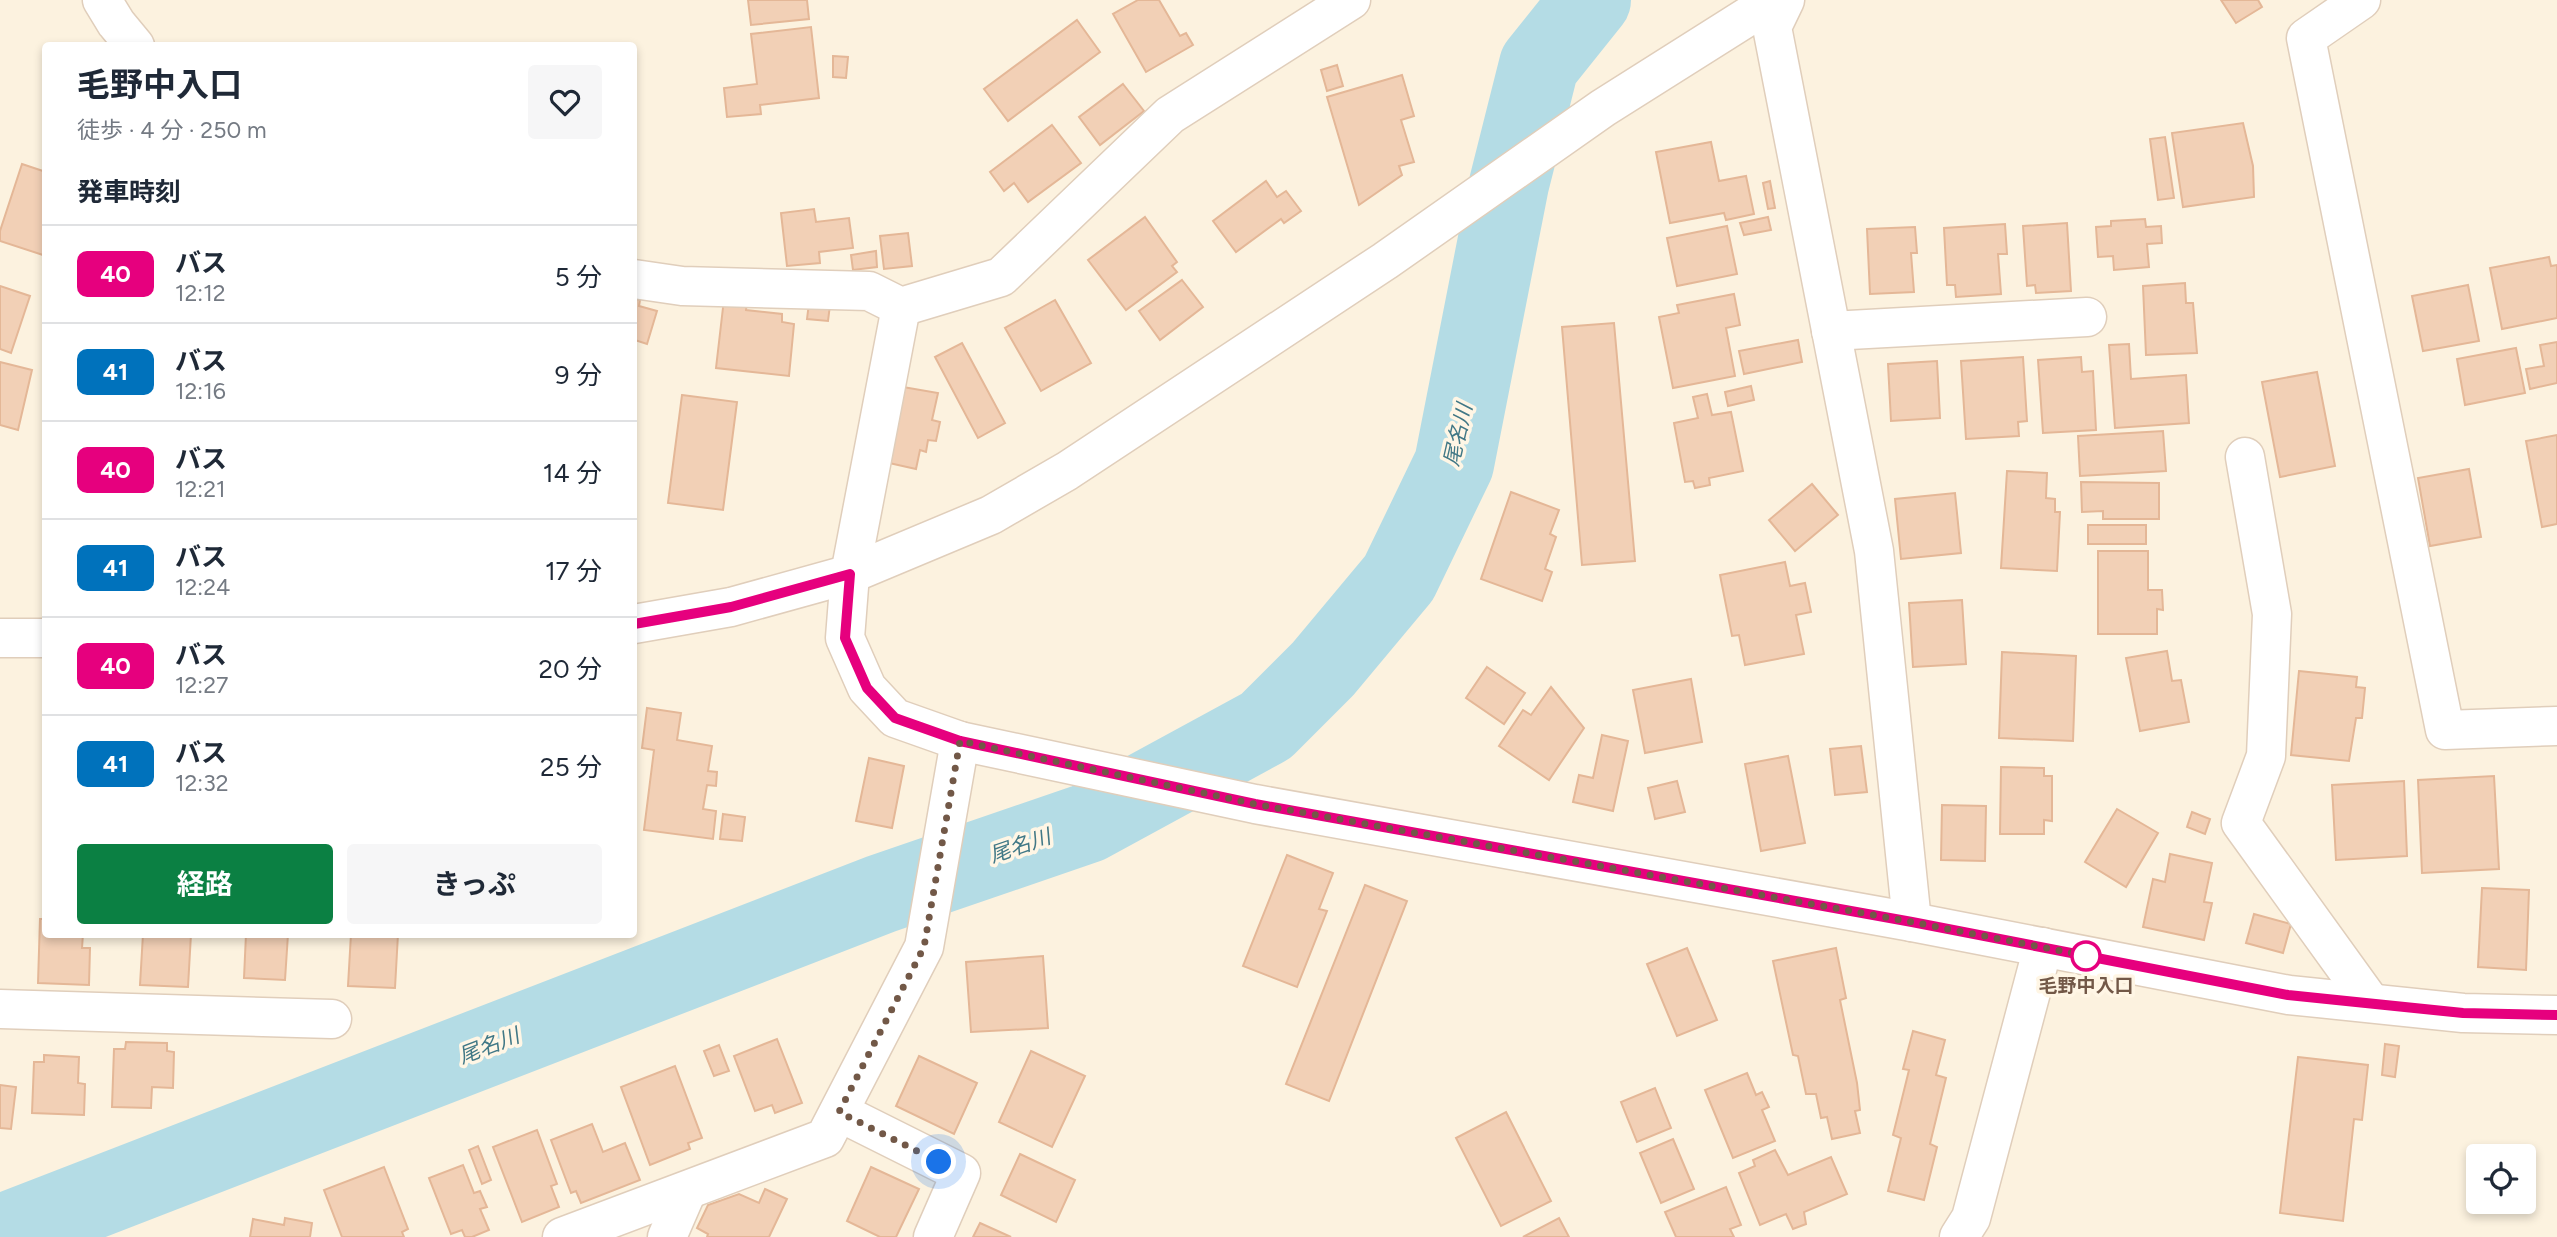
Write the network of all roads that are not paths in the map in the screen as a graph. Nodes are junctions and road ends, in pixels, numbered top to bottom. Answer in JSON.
{"nodes":[{"id":1,"x":102,"y":0,"type":"edge"},
{"id":2,"x":1351,"y":0,"type":"edge"},
{"id":3,"x":1774,"y":0,"type":"edge"},
{"id":4,"x":1785,"y":0,"type":"edge"},
{"id":5,"x":2361,"y":0,"type":"edge"},
{"id":6,"x":132,"y":42,"type":"edge"},
{"id":7,"x":637,"y":279,"type":"edge"},
{"id":8,"x":901,"y":307,"type":"junction"},
{"id":9,"x":2087,"y":317,"type":"dead end"},
{"id":10,"x":1831,"y":331,"type":"junction"},
{"id":11,"x":2245,"y":457,"type":"dead end"},
{"id":12,"x":850,"y":574,"type":"junction"},
{"id":13,"x":637,"y":623,"type":"edge"},
{"id":14,"x":0,"y":638,"type":"edge"},
{"id":15,"x":42,"y":638,"type":"edge"},
{"id":16,"x":2557,"y":726,"type":"edge"},
{"id":17,"x":960,"y":741,"type":"junction"},
{"id":18,"x":1912,"y":922,"type":"junction"},
{"id":19,"x":2043,"y":947,"type":"junction"},
{"id":20,"x":2371,"y":1003,"type":"junction"},
{"id":21,"x":0,"y":1009,"type":"edge"},
{"id":22,"x":2557,"y":1015,"type":"edge"},
{"id":23,"x":332,"y":1019,"type":"dead end"},
{"id":24,"x":839,"y":1112,"type":"junction"},
{"id":25,"x":687,"y":1191,"type":"junction"},
{"id":26,"x":562,"y":1237,"type":"edge"},
{"id":27,"x":667,"y":1237,"type":"edge"},
{"id":28,"x":933,"y":1237,"type":"edge"},
{"id":29,"x":1959,"y":1237,"type":"edge"}],
"edges":[{"from":1,"to":6,"type":"street"},
{"from":2,"to":8,"type":"street"},
{"from":3,"to":12,"type":"street"},
{"from":4,"to":10,"type":"street"},
{"from":5,"to":16,"type":"street"},
{"from":7,"to":8,"type":"street"},
{"from":8,"to":12,"type":"street"},
{"from":9,"to":10,"type":"street"},
{"from":10,"to":18,"type":"street"},
{"from":11,"to":20,"type":"street"},
{"from":12,"to":13,"type":"street"},
{"from":12,"to":17,"type":"street"},
{"from":14,"to":15,"type":"street"},
{"from":17,"to":18,"type":"street"},
{"from":17,"to":24,"type":"street"},
{"from":18,"to":19,"type":"street"},
{"from":19,"to":20,"type":"street"},
{"from":19,"to":29,"type":"street"},
{"from":20,"to":22,"type":"street"},
{"from":21,"to":23,"type":"street"},
{"from":24,"to":25,"type":"street"},
{"from":24,"to":28,"type":"street"},
{"from":25,"to":26,"type":"street"},
{"from":25,"to":27,"type":"street"}]}
